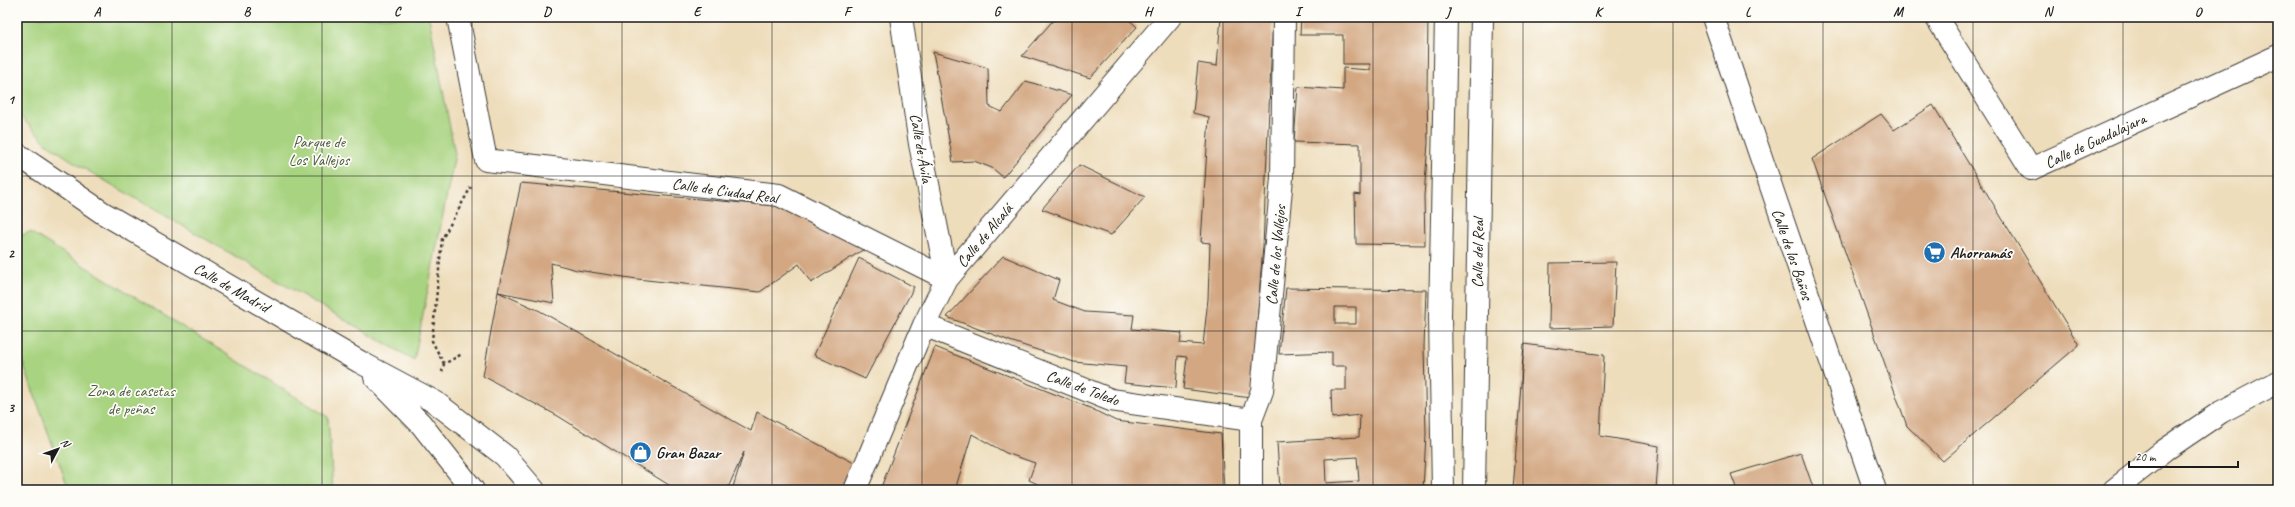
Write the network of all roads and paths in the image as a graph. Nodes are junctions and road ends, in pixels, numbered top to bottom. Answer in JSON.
{"nodes":[{"id":1,"x":458,"y":17,"type":"edge"},
{"id":2,"x":901,"y":17,"type":"edge"},
{"id":3,"x":1170,"y":17,"type":"edge"},
{"id":4,"x":1284,"y":17,"type":"edge"},
{"id":5,"x":1446,"y":17,"type":"edge"},
{"id":6,"x":1482,"y":17,"type":"edge"},
{"id":7,"x":1713,"y":17,"type":"edge"},
{"id":8,"x":1936,"y":17,"type":"edge"},
{"id":9,"x":2278,"y":56,"type":"edge"},
{"id":10,"x":17,"y":154,"type":"edge"},
{"id":11,"x":486,"y":160,"type":"junction"},
{"id":12,"x":17,"y":173,"type":"edge"},
{"id":13,"x":103,"y":213,"type":"junction"},
{"id":14,"x":947,"y":279,"type":"junction"},
{"id":15,"x":924,"y":325,"type":"junction"},
{"id":16,"x":360,"y":362,"type":"junction"},
{"id":17,"x":444,"y":364,"type":"dead end"},
{"id":18,"x":2278,"y":382,"type":"edge"},
{"id":19,"x":1251,"y":420,"type":"junction"},
{"id":20,"x":473,"y":490,"type":"edge"},
{"id":21,"x":534,"y":490,"type":"edge"},
{"id":22,"x":855,"y":490,"type":"edge"},
{"id":23,"x":1251,"y":490,"type":"edge"},
{"id":24,"x":1443,"y":490,"type":"edge"},
{"id":25,"x":1474,"y":490,"type":"edge"},
{"id":26,"x":1875,"y":490,"type":"edge"},
{"id":27,"x":2114,"y":490,"type":"edge"}],
"edges":[{"from":1,"to":11,"type":"street"},
{"from":2,"to":14,"type":"street","name":"Calle de Ávila"},
{"from":3,"to":14,"type":"street","name":"Calle de Alcalá"},
{"from":4,"to":19,"type":"street","name":"Calle de los Vallejos"},
{"from":5,"to":24,"type":"street"},
{"from":6,"to":25,"type":"street","name":"Calle del Real"},
{"from":7,"to":26,"type":"street","name":"Calle de los Baños"},
{"from":8,"to":9,"type":"street","name":"Calle de Guadalajara"},
{"from":10,"to":13,"type":"street","name":"Calle de Madrid"},
{"from":11,"to":14,"type":"street","name":"Calle de Ciudad Real"},
{"from":11,"to":17,"type":"path"},
{"from":12,"to":13,"type":"street","name":"Calle de Madrid"},
{"from":13,"to":16,"type":"street","name":"Calle de Madrid"},
{"from":14,"to":15,"type":"street","name":"Calle de Alcalá"},
{"from":15,"to":19,"type":"street","name":"Calle de Toledo"},
{"from":15,"to":22,"type":"street","name":"Calle de Alcalá"},
{"from":16,"to":20,"type":"street","name":"Calle de Madrid"},
{"from":16,"to":21,"type":"street","name":"Calle de Madrid"},
{"from":18,"to":27,"type":"street"},
{"from":19,"to":23,"type":"street","name":"Calle de los Vallejos"}]}
